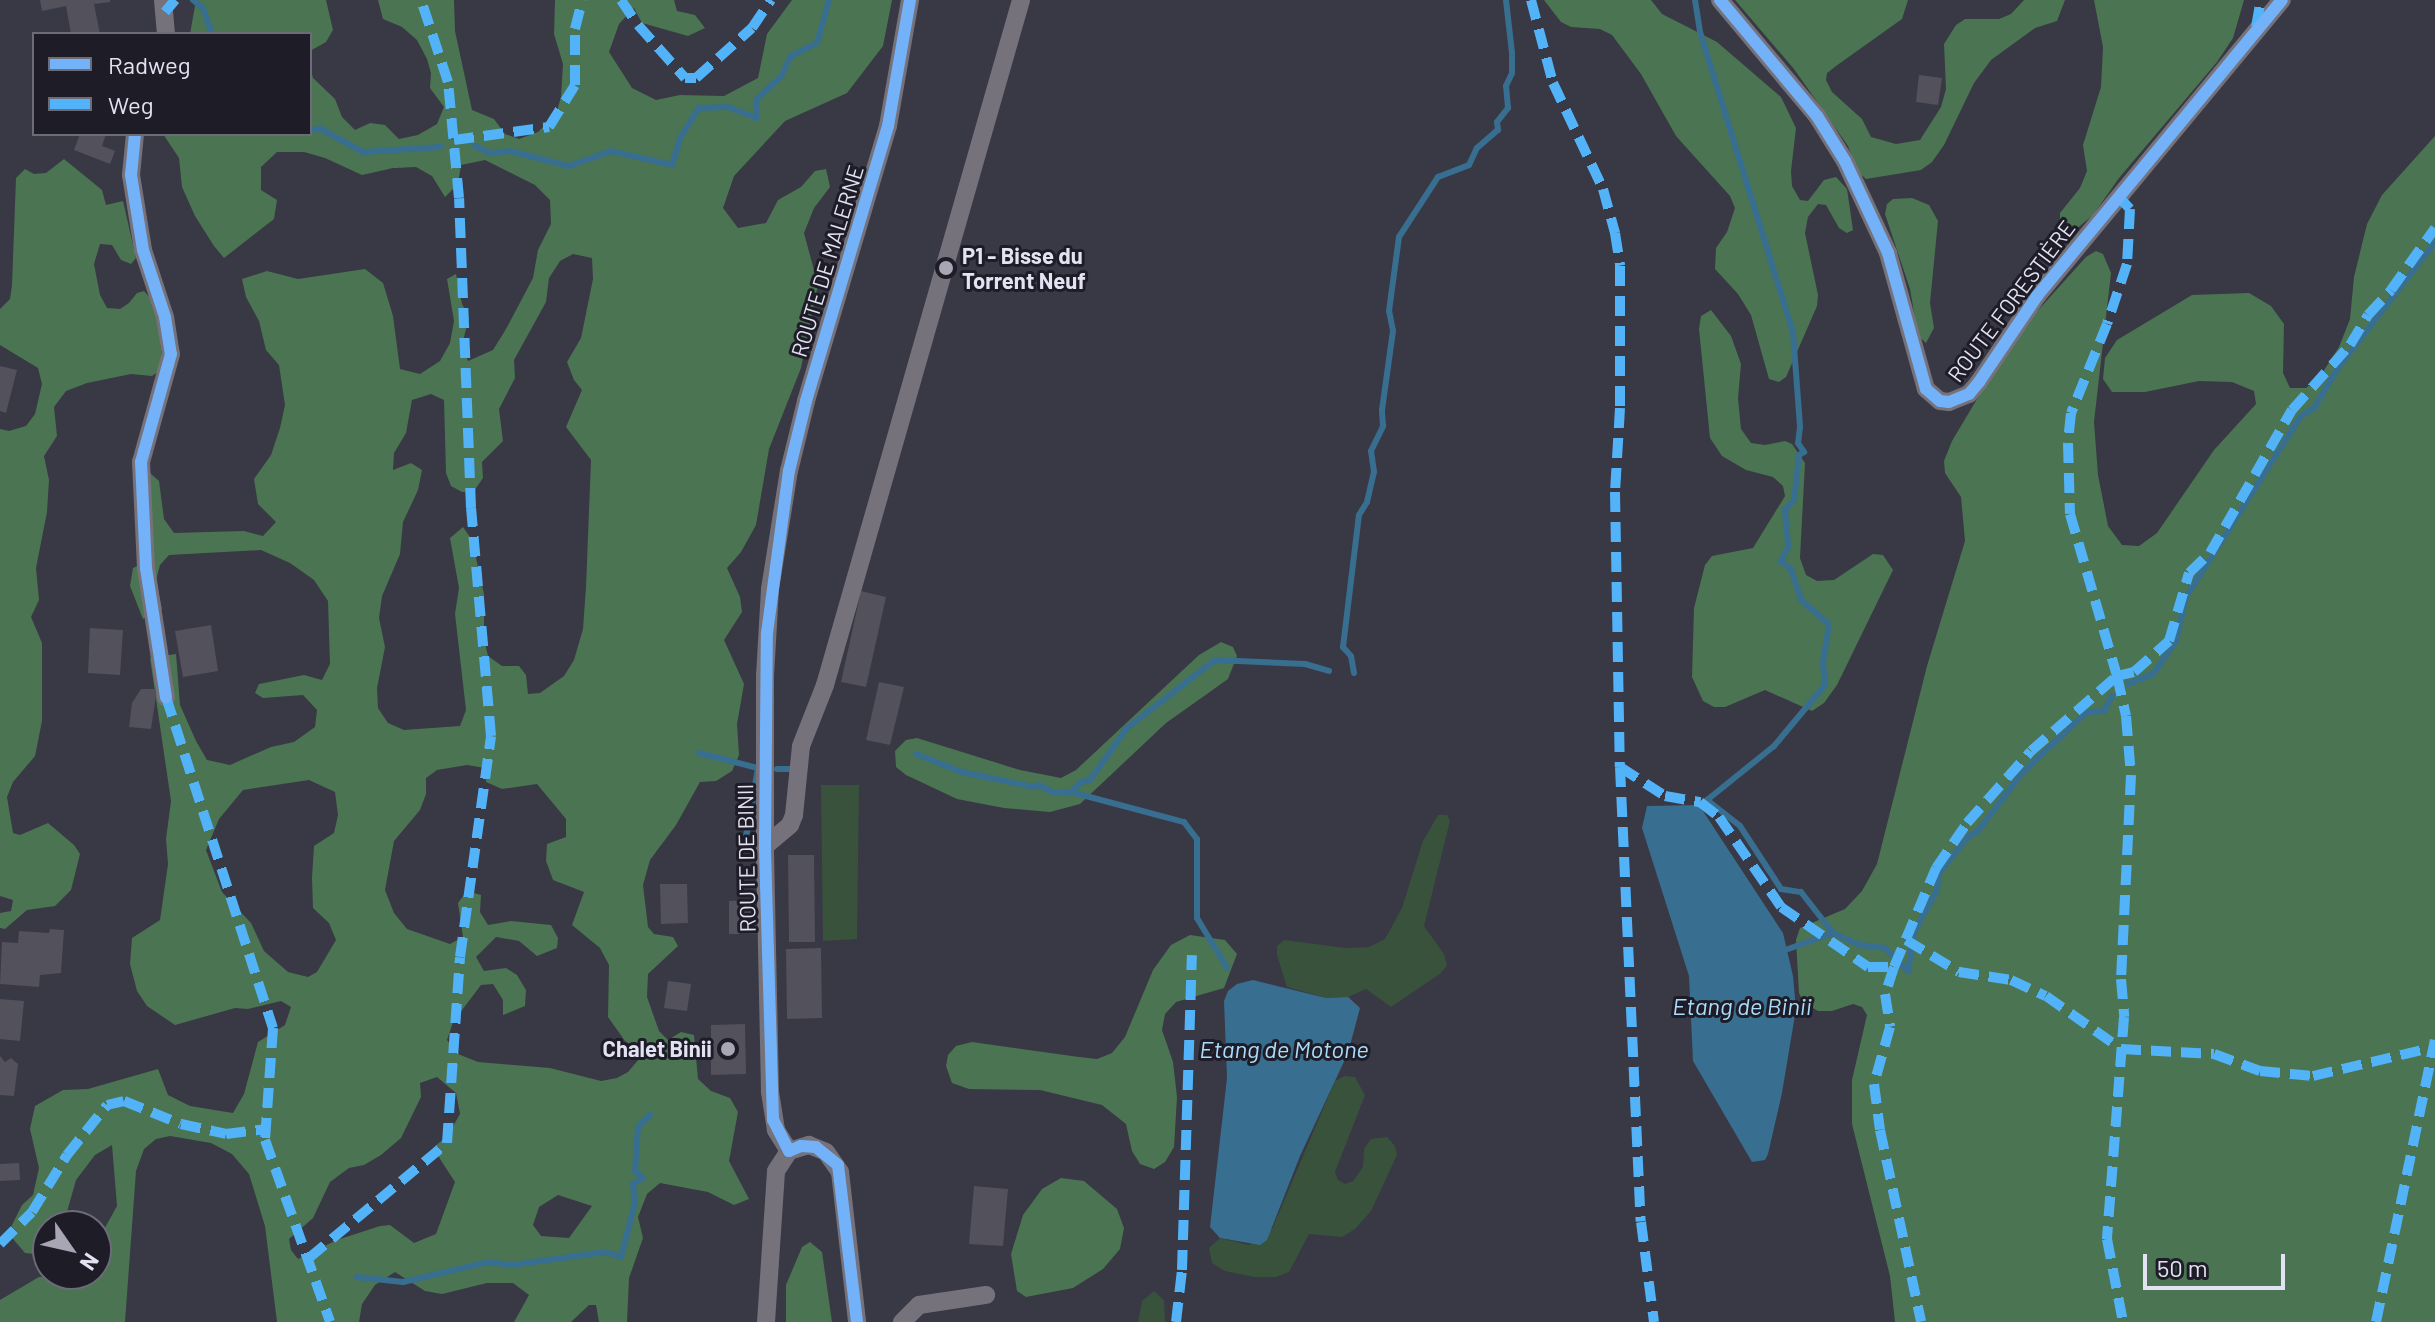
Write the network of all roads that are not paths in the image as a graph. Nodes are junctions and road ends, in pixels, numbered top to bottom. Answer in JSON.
{"nodes":[{"id":1,"x":163,"y":0,"type":"edge"},
{"id":2,"x":910,"y":0,"type":"edge"},
{"id":3,"x":1021,"y":0,"type":"edge"},
{"id":4,"x":1720,"y":0,"type":"edge"},
{"id":5,"x":2282,"y":0,"type":"edge"},
{"id":6,"x":166,"y":32,"type":"edge"},
{"id":7,"x":135,"y":136,"type":"edge"},
{"id":8,"x":778,"y":532,"type":"joint"},
{"id":9,"x":166,"y":697,"type":"dead end"},
{"id":10,"x":765,"y":846,"type":"junction"},
{"id":11,"x":789,"y":1151,"type":"junction"},
{"id":12,"x":986,"y":1295,"type":"dead end"},
{"id":13,"x":766,"y":1322,"type":"edge"},
{"id":14,"x":857,"y":1322,"type":"edge"},
{"id":15,"x":902,"y":1322,"type":"edge"}],
"edges":[{"from":1,"to":6,"type":"street"},
{"from":2,"to":8,"type":"street","name":"ROUTE DE MALERNE"},
{"from":3,"to":10,"type":"street"},
{"from":4,"to":5,"type":"street","name":"ROUTE FORESTIÈRE"},
{"from":7,"to":9,"type":"street"},
{"from":8,"to":10,"type":"street","name":"ROUTE DE BINII"},
{"from":10,"to":11,"type":"street","name":"ROUTE DE BINII"},
{"from":11,"to":13,"type":"street"},
{"from":11,"to":14,"type":"street"},
{"from":12,"to":15,"type":"street"}]}
